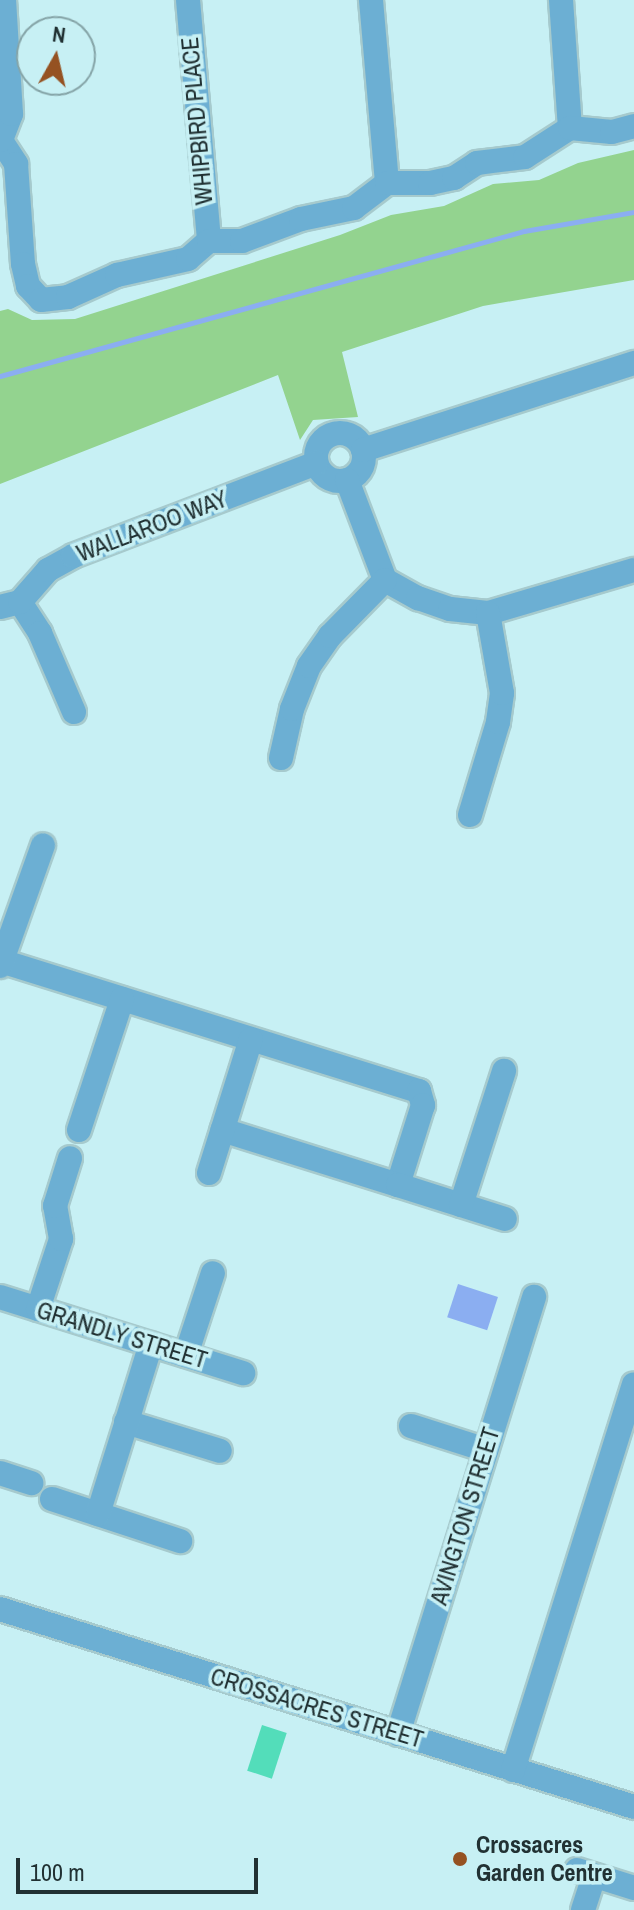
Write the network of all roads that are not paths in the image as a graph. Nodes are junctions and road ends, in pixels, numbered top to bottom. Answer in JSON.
{"nodes":[{"id":1,"x":4,"y":0,"type":"edge"},
{"id":2,"x":188,"y":0,"type":"edge"},
{"id":3,"x":371,"y":0,"type":"edge"},
{"id":4,"x":561,"y":0,"type":"edge"},
{"id":5,"x":634,"y":126,"type":"edge"},
{"id":6,"x":570,"y":128,"type":"junction"},
{"id":7,"x":1,"y":139,"type":"edge"},
{"id":8,"x":387,"y":183,"type":"junction"},
{"id":9,"x":209,"y":241,"type":"junction"},
{"id":10,"x":634,"y":363,"type":"edge"},
{"id":11,"x":363,"y":450,"type":"junction"},
{"id":12,"x":316,"y":463,"type":"junction"},
{"id":13,"x":347,"y":480,"type":"junction"},
{"id":14,"x":634,"y":570,"type":"edge"},
{"id":15,"x":385,"y":580,"type":"junction"},
{"id":16,"x":10,"y":605,"type":"edge"},
{"id":17,"x":488,"y":613,"type":"junction"},
{"id":18,"x":74,"y":712,"type":"dead end"},
{"id":19,"x":281,"y":758,"type":"dead end"},
{"id":20,"x":470,"y":815,"type":"dead end"},
{"id":21,"x":43,"y":845,"type":"dead end"},
{"id":22,"x":1,"y":964,"type":"edge"},
{"id":23,"x":122,"y":999,"type":"junction"},
{"id":24,"x":251,"y":1039,"type":"junction"},
{"id":25,"x":504,"y":1071,"type":"dead end"},
{"id":26,"x":79,"y":1130,"type":"dead end"},
{"id":27,"x":222,"y":1130,"type":"junction"},
{"id":28,"x":70,"y":1158,"type":"dead end"},
{"id":29,"x":209,"y":1173,"type":"dead end"},
{"id":30,"x":398,"y":1185,"type":"junction"},
{"id":31,"x":461,"y":1205,"type":"junction"},
{"id":32,"x":505,"y":1219,"type":"dead end"},
{"id":33,"x":213,"y":1273,"type":"dead end"},
{"id":34,"x":534,"y":1297,"type":"dead end"},
{"id":35,"x":0,"y":1298,"type":"edge"},
{"id":36,"x":38,"y":1309,"type":"junction"},
{"id":37,"x":151,"y":1344,"type":"junction"},
{"id":38,"x":186,"y":1355,"type":"junction"},
{"id":39,"x":243,"y":1373,"type":"dead end"},
{"id":40,"x":634,"y":1385,"type":"edge"},
{"id":41,"x":126,"y":1422,"type":"junction"},
{"id":42,"x":411,"y":1426,"type":"dead end"},
{"id":43,"x":486,"y":1450,"type":"junction"},
{"id":44,"x":220,"y":1451,"type":"dead end"},
{"id":45,"x":0,"y":1473,"type":"edge"},
{"id":46,"x":31,"y":1483,"type":"dead end"},
{"id":47,"x":52,"y":1499,"type":"dead end"},
{"id":48,"x":98,"y":1514,"type":"junction"},
{"id":49,"x":180,"y":1541,"type":"dead end"},
{"id":50,"x":0,"y":1609,"type":"edge"},
{"id":51,"x":398,"y":1734,"type":"junction"},
{"id":52,"x":513,"y":1770,"type":"junction"},
{"id":53,"x":634,"y":1807,"type":"edge"},
{"id":54,"x":634,"y":1888,"type":"edge"},
{"id":55,"x":583,"y":1910,"type":"edge"}],
"edges":[{"from":1,"to":7,"type":"street"},
{"from":2,"to":9,"type":"street","name":"WHIPBIRD PLACE"},
{"from":3,"to":8,"type":"street"},
{"from":4,"to":6,"type":"street"},
{"from":5,"to":6,"type":"street"},
{"from":6,"to":8,"type":"street"},
{"from":7,"to":9,"type":"street"},
{"from":8,"to":9,"type":"street"},
{"from":10,"to":11,"type":"street"},
{"from":11,"to":12,"type":"street"},
{"from":11,"to":13,"type":"street"},
{"from":12,"to":13,"type":"street"},
{"from":12,"to":16,"type":"street","name":"WALLAROO WAY"},
{"from":13,"to":15,"type":"street"},
{"from":14,"to":17,"type":"street"},
{"from":15,"to":17,"type":"street"},
{"from":15,"to":19,"type":"street"},
{"from":16,"to":18,"type":"street"},
{"from":17,"to":20,"type":"street"},
{"from":21,"to":22,"type":"street"},
{"from":22,"to":23,"type":"street"},
{"from":23,"to":24,"type":"street"},
{"from":23,"to":26,"type":"street"},
{"from":24,"to":27,"type":"street"},
{"from":24,"to":30,"type":"street"},
{"from":25,"to":31,"type":"street"},
{"from":27,"to":29,"type":"street"},
{"from":27,"to":30,"type":"street"},
{"from":28,"to":36,"type":"street"},
{"from":30,"to":31,"type":"street"},
{"from":31,"to":32,"type":"street"},
{"from":33,"to":38,"type":"street"},
{"from":34,"to":43,"type":"street","name":"AVINGTON STREET"},
{"from":35,"to":36,"type":"street","name":"GRANDLY STREET"},
{"from":36,"to":37,"type":"street","name":"GRANDLY STREET"},
{"from":37,"to":38,"type":"street","name":"GRANDLY STREET"},
{"from":37,"to":41,"type":"street"},
{"from":38,"to":39,"type":"street","name":"GRANDLY STREET"},
{"from":40,"to":52,"type":"street"},
{"from":41,"to":44,"type":"street"},
{"from":41,"to":48,"type":"street"},
{"from":42,"to":43,"type":"street"},
{"from":43,"to":51,"type":"street","name":"AVINGTON STREET"},
{"from":45,"to":46,"type":"street"},
{"from":47,"to":48,"type":"street"},
{"from":48,"to":49,"type":"street"},
{"from":50,"to":51,"type":"street","name":"CROSSACRES STREET"},
{"from":51,"to":52,"type":"street","name":"CROSSACRES STREET"},
{"from":52,"to":53,"type":"street","name":"CROSSACRES STREET"},
{"from":54,"to":55,"type":"street"}]}
